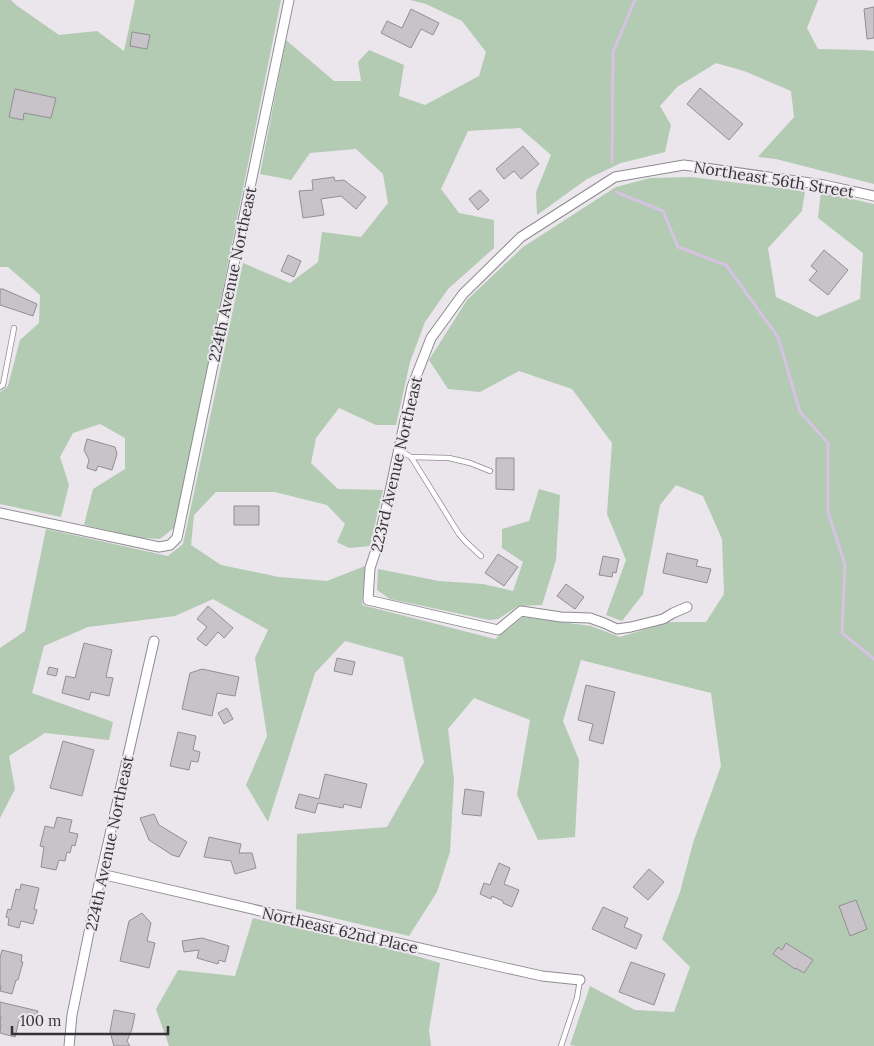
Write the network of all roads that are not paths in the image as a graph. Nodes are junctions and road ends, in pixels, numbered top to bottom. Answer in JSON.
{"nodes":[{"id":1,"x":289,"y":0,"type":"edge"},
{"id":2,"x":615,"y":177,"type":"joint"},
{"id":3,"x":874,"y":196,"type":"edge"},
{"id":4,"x":14,"y":328,"type":"dead end"},
{"id":5,"x":0,"y":387,"type":"edge"},
{"id":6,"x":399,"y":450,"type":"junction"},
{"id":7,"x":411,"y":457,"type":"junction"},
{"id":8,"x":490,"y":471,"type":"dead end"},
{"id":9,"x":0,"y":512,"type":"edge"},
{"id":10,"x":481,"y":556,"type":"dead end"},
{"id":11,"x":687,"y":607,"type":"dead end"},
{"id":12,"x":154,"y":641,"type":"dead end"},
{"id":13,"x":101,"y":874,"type":"junction"},
{"id":14,"x":580,"y":980,"type":"joint"},
{"id":15,"x":69,"y":1046,"type":"edge"},
{"id":16,"x":560,"y":1046,"type":"edge"}],
"edges":[{"from":1,"to":9,"type":"street","name":"224th Avenue Northeast"},
{"from":2,"to":3,"type":"street","name":"Northeast 56th Street"},
{"from":2,"to":6,"type":"street","name":"223rd Avenue Northeast"},
{"from":4,"to":5,"type":"lane"},
{"from":6,"to":7,"type":"lane"},
{"from":6,"to":11,"type":"street","name":"223rd Avenue Northeast"},
{"from":7,"to":8,"type":"lane"},
{"from":7,"to":10,"type":"lane"},
{"from":12,"to":13,"type":"street","name":"224th Avenue Northeast"},
{"from":13,"to":14,"type":"street","name":"Northeast 62nd Place"},
{"from":13,"to":15,"type":"street","name":"224th Avenue Northeast"},
{"from":14,"to":16,"type":"lane"}]}
